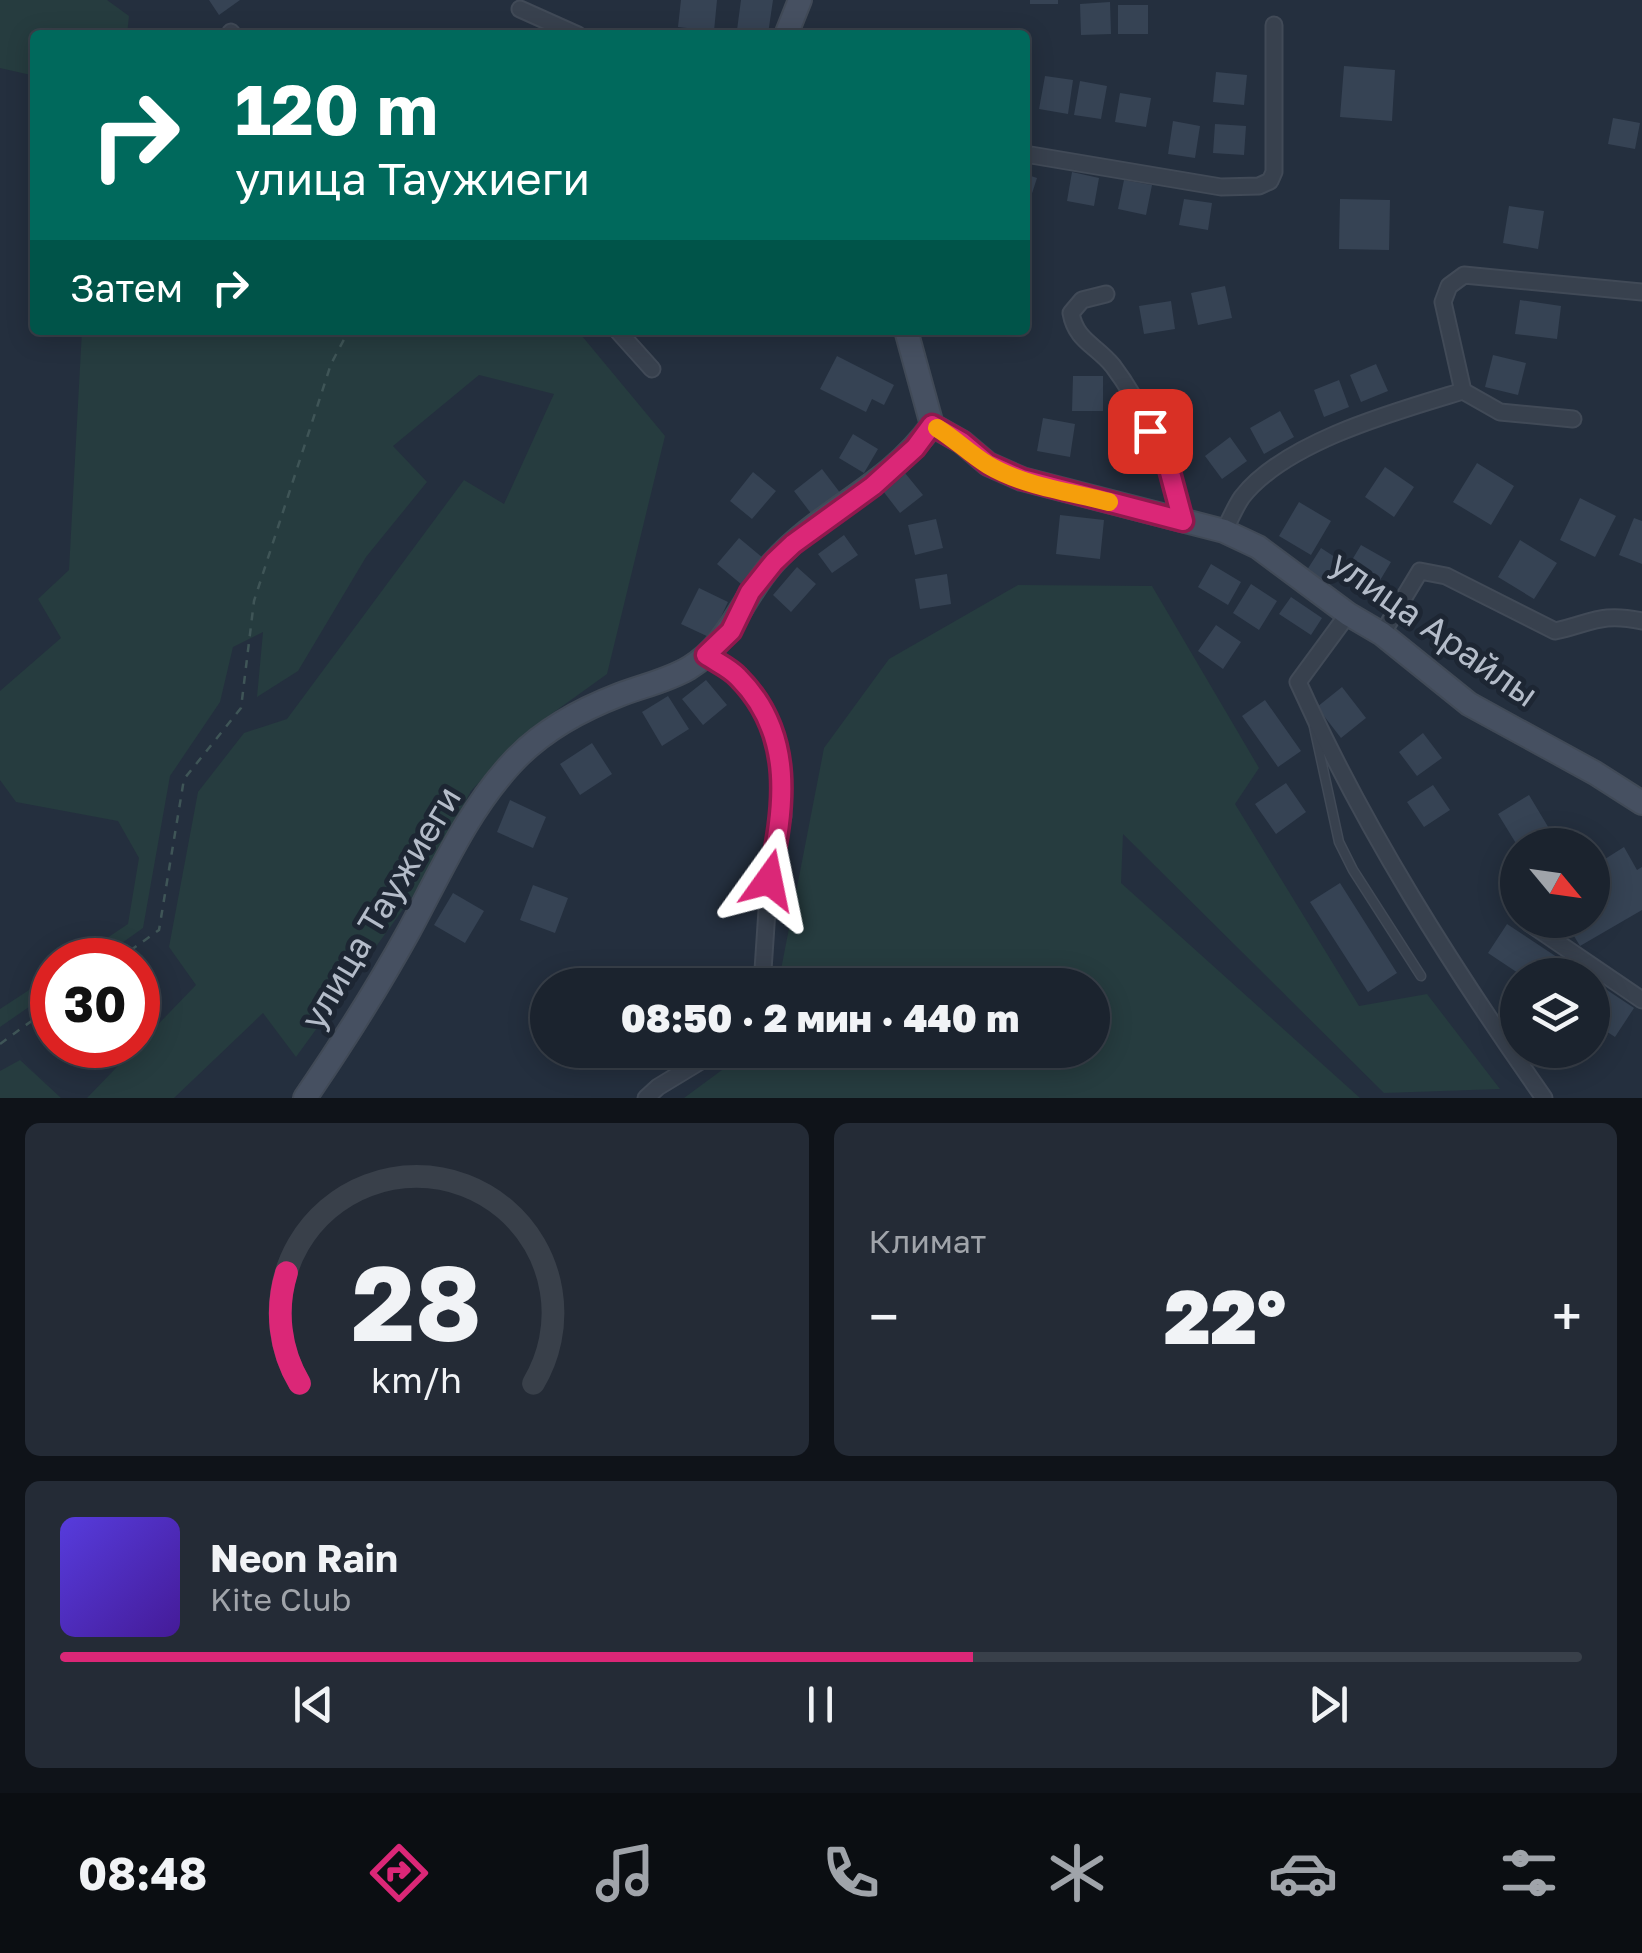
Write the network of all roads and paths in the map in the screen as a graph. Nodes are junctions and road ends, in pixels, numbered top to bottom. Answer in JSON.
{"nodes":[{"id":1,"x":800,"y":0,"type":"edge"},
{"id":2,"x":520,"y":8,"type":"dead end"},
{"id":3,"x":1274,"y":24,"type":"dead end"},
{"id":4,"x":567,"y":30,"type":"edge"},
{"id":5,"x":788,"y":30,"type":"edge"},
{"id":6,"x":1030,"y":155,"type":"edge"},
{"id":7,"x":1642,"y":292,"type":"edge"},
{"id":8,"x":1106,"y":294,"type":"dead end"},
{"id":9,"x":346,"y":335,"type":"edge"},
{"id":10,"x":621,"y":335,"type":"edge"},
{"id":11,"x":907,"y":335,"type":"edge"},
{"id":12,"x":652,"y":369,"type":"dead end"},
{"id":13,"x":1463,"y":391,"type":"junction"},
{"id":14,"x":1573,"y":419,"type":"dead end"},
{"id":15,"x":932,"y":425,"type":"junction"},
{"id":16,"x":1183,"y":521,"type":"junction"},
{"id":17,"x":1224,"y":531,"type":"junction"},
{"id":18,"x":1348,"y":614,"type":"junction"},
{"id":19,"x":1642,"y":621,"type":"edge"},
{"id":20,"x":1382,"y":634,"type":"junction"},
{"id":21,"x":706,"y":655,"type":"junction"},
{"id":22,"x":1312,"y":713,"type":"junction"},
{"id":23,"x":1642,"y":804,"type":"edge"},
{"id":24,"x":149,"y":938,"type":"edge"},
{"id":25,"x":1551,"y":938,"type":"edge"},
{"id":26,"x":763,"y":968,"type":"edge"},
{"id":27,"x":1421,"y":976,"type":"dead end"},
{"id":28,"x":1642,"y":1000,"type":"edge"},
{"id":29,"x":30,"y":1022,"type":"edge"},
{"id":30,"x":0,"y":1044,"type":"edge"},
{"id":31,"x":688,"y":1068,"type":"edge"},
{"id":32,"x":304,"y":1098,"type":"edge"},
{"id":33,"x":646,"y":1098,"type":"edge"},
{"id":34,"x":1544,"y":1098,"type":"edge"}],
"edges":[{"from":1,"to":5,"type":"street"},
{"from":2,"to":4,"type":"street"},
{"from":3,"to":6,"type":"street"},
{"from":7,"to":13,"type":"street"},
{"from":8,"to":16,"type":"street"},
{"from":9,"to":24,"type":"path"},
{"from":10,"to":12,"type":"street"},
{"from":11,"to":15,"type":"street"},
{"from":13,"to":14,"type":"street"},
{"from":13,"to":17,"type":"street"},
{"from":15,"to":16,"type":"street","name":"улица Арайлы"},
{"from":15,"to":21,"type":"street","name":"улица Таужиеги"},
{"from":16,"to":17,"type":"street","name":"улица Арайлы"},
{"from":17,"to":18,"type":"street","name":"улица Арайлы"},
{"from":18,"to":20,"type":"street","name":"улица Арайлы"},
{"from":18,"to":22,"type":"street"},
{"from":19,"to":20,"type":"street"},
{"from":20,"to":23,"type":"street","name":"улица Арайлы"},
{"from":21,"to":26,"type":"street"},
{"from":21,"to":32,"type":"street","name":"улица Таужиеги"},
{"from":22,"to":27,"type":"lane"},
{"from":22,"to":34,"type":"street"},
{"from":25,"to":28,"type":"street"},
{"from":29,"to":30,"type":"path"},
{"from":31,"to":33,"type":"street"}]}
